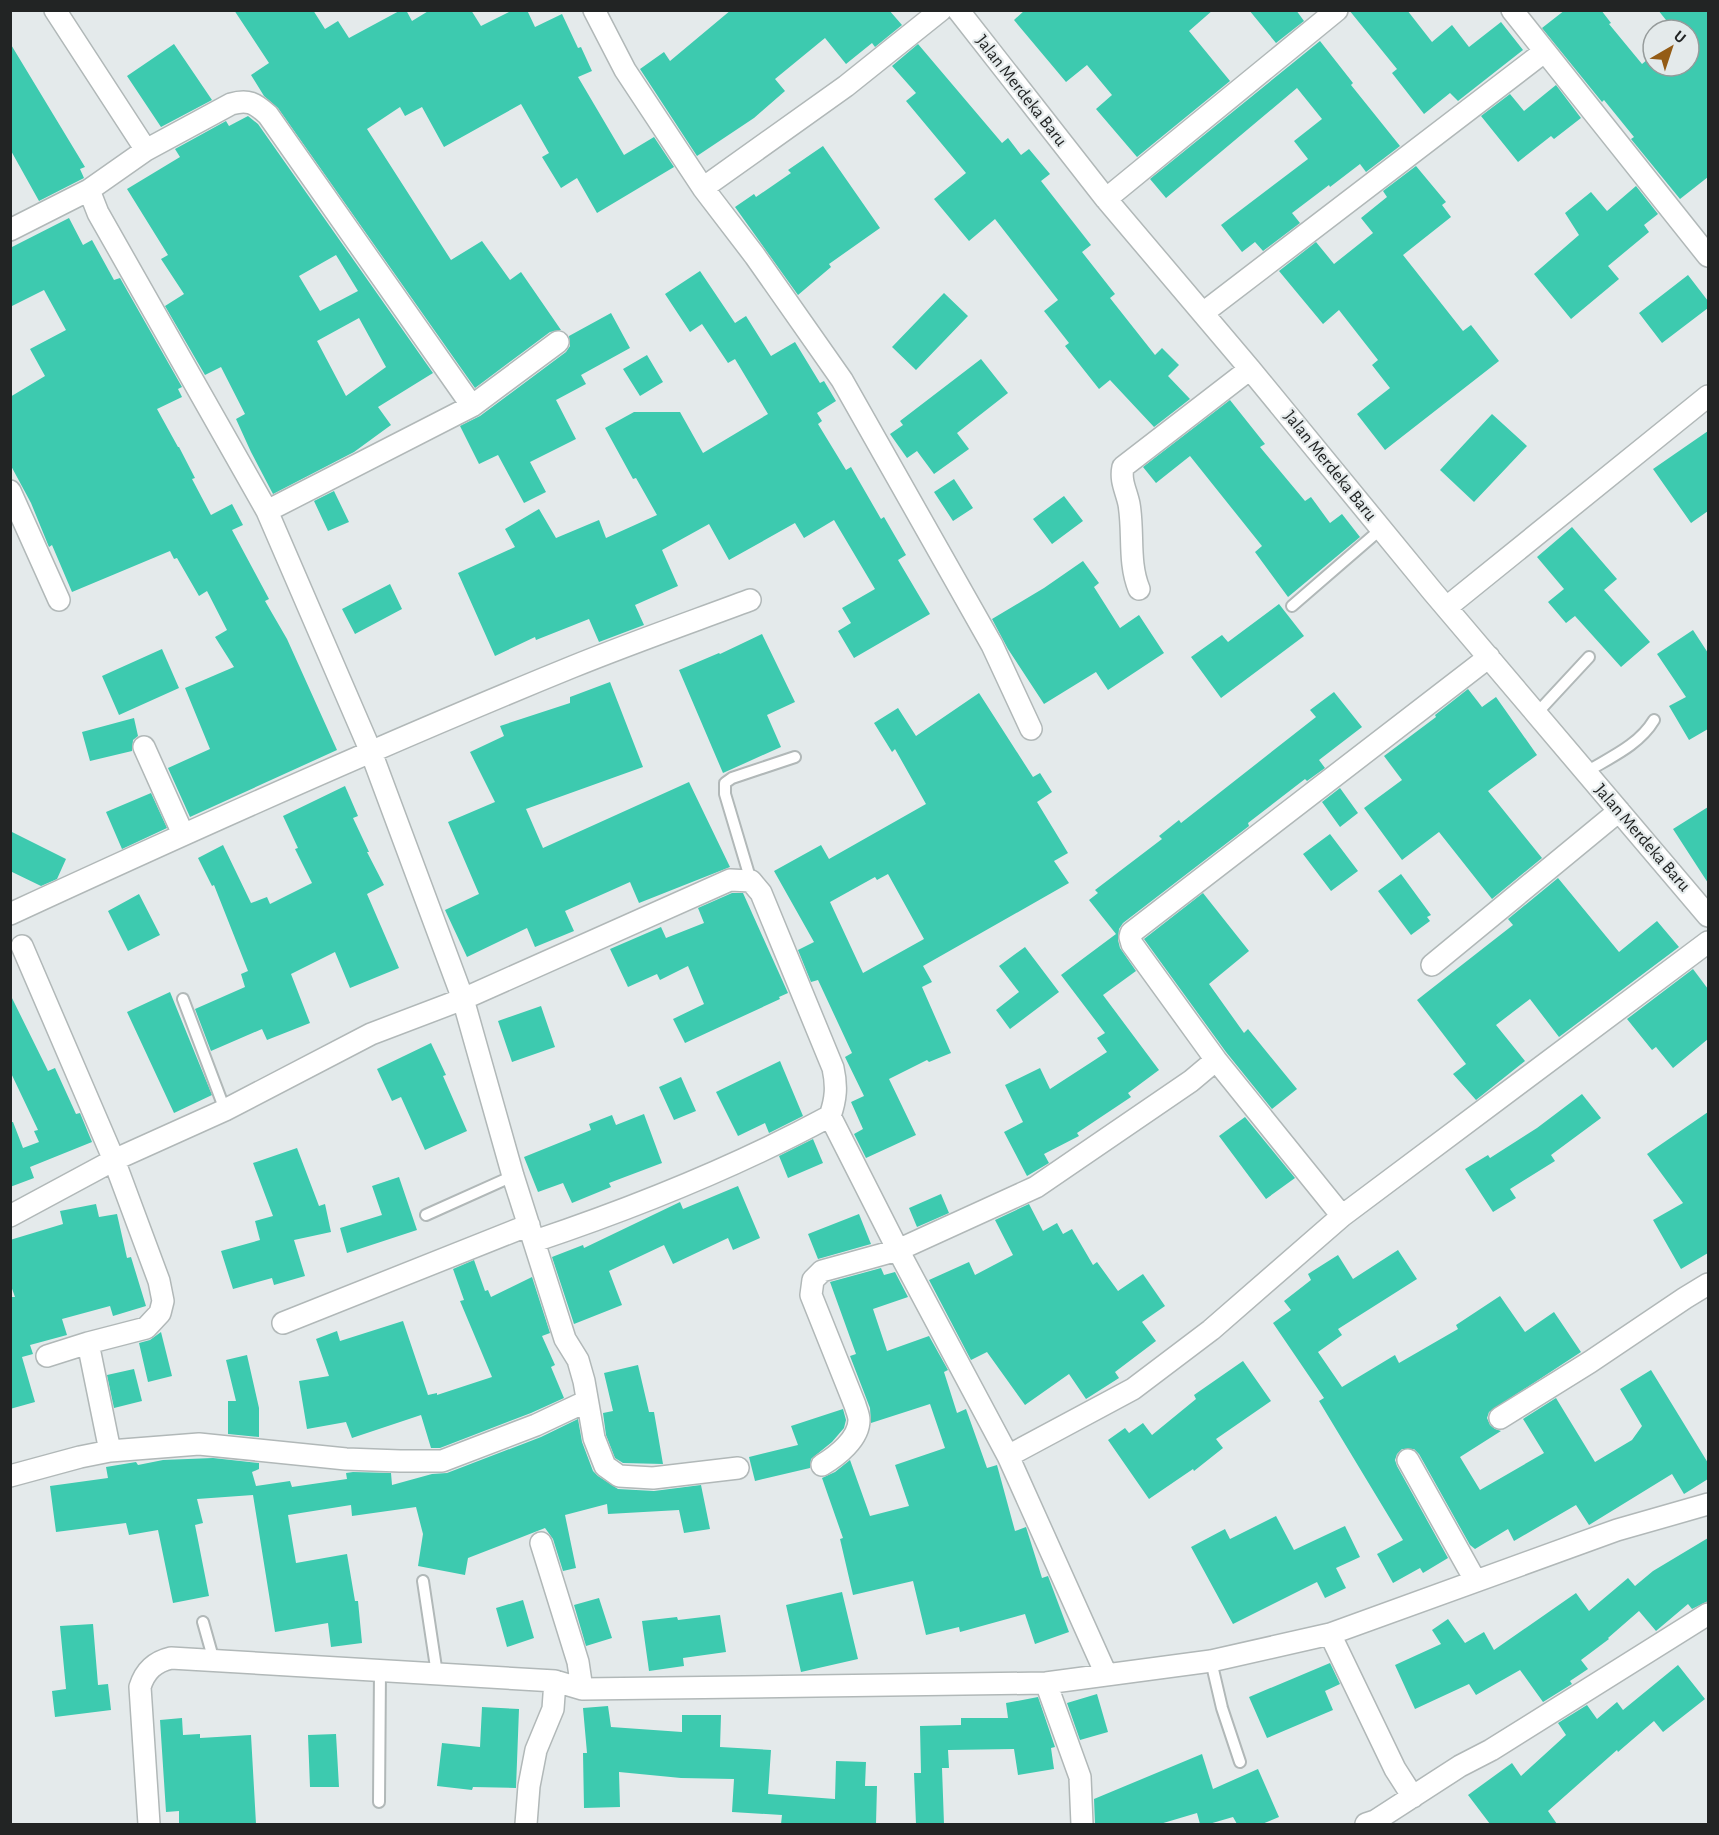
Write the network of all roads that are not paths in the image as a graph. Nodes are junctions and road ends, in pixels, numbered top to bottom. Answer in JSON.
{"nodes":[{"id":1,"x":55,"y":10,"type":"edge"},
{"id":2,"x":594,"y":10,"type":"edge"},
{"id":3,"x":941,"y":10,"type":"edge"},
{"id":4,"x":958,"y":10,"type":"edge"},
{"id":5,"x":1337,"y":10,"type":"edge"},
{"id":6,"x":1512,"y":10,"type":"edge"},
{"id":7,"x":1544,"y":52,"type":"junction"},
{"id":8,"x":146,"y":150,"type":"junction"},
{"id":9,"x":703,"y":188,"type":"junction"},
{"id":10,"x":88,"y":190,"type":"junction"},
{"id":11,"x":1106,"y":199,"type":"junction"},
{"id":12,"x":10,"y":230,"type":"edge"},
{"id":13,"x":1708,"y":256,"type":"edge"},
{"id":14,"x":1203,"y":313,"type":"junction"},
{"id":15,"x":558,"y":342,"type":"dead end"},
{"id":16,"x":1250,"y":369,"type":"junction"},
{"id":17,"x":1708,"y":396,"type":"edge"},
{"id":18,"x":472,"y":406,"type":"junction"},
{"id":19,"x":10,"y":491,"type":"edge"},
{"id":20,"x":267,"y":511,"type":"junction"},
{"id":21,"x":1381,"y":528,"type":"junction"},
{"id":22,"x":1139,"y":589,"type":"dead end"},
{"id":23,"x":59,"y":600,"type":"dead end"},
{"id":24,"x":750,"y":600,"type":"dead end"},
{"id":25,"x":1292,"y":606,"type":"dead end"},
{"id":26,"x":1447,"y":607,"type":"junction"},
{"id":27,"x":1488,"y":657,"type":"junction"},
{"id":28,"x":1589,"y":657,"type":"dead end"},
{"id":29,"x":1537,"y":713,"type":"junction"},
{"id":30,"x":1654,"y":720,"type":"dead end"},
{"id":31,"x":1031,"y":729,"type":"dead end"},
{"id":32,"x":144,"y":747,"type":"dead end"},
{"id":33,"x":371,"y":752,"type":"junction"},
{"id":34,"x":795,"y":758,"type":"dead end"},
{"id":35,"x":1586,"y":772,"type":"junction"},
{"id":36,"x":1619,"y":811,"type":"junction"},
{"id":37,"x":183,"y":834,"type":"junction"},
{"id":38,"x":751,"y":881,"type":"junction"},
{"id":39,"x":1705,"y":905,"type":"edge"},
{"id":40,"x":10,"y":914,"type":"edge"},
{"id":41,"x":1708,"y":942,"type":"edge"},
{"id":42,"x":22,"y":946,"type":"dead end"},
{"id":43,"x":1432,"y":965,"type":"dead end"},
{"id":44,"x":183,"y":999,"type":"dead end"},
{"id":45,"x":463,"y":999,"type":"junction"},
{"id":46,"x":1216,"y":1060,"type":"junction"},
{"id":47,"x":225,"y":1110,"type":"junction"},
{"id":48,"x":830,"y":1116,"type":"junction"},
{"id":49,"x":114,"y":1160,"type":"junction"},
{"id":50,"x":513,"y":1176,"type":"junction"},
{"id":51,"x":426,"y":1215,"type":"dead end"},
{"id":52,"x":10,"y":1216,"type":"edge"},
{"id":53,"x":1342,"y":1216,"type":"junction"},
{"id":54,"x":532,"y":1233,"type":"junction"},
{"id":55,"x":898,"y":1250,"type":"junction"},
{"id":56,"x":1708,"y":1284,"type":"edge"},
{"id":57,"x":283,"y":1323,"type":"dead end"},
{"id":58,"x":88,"y":1343,"type":"junction"},
{"id":59,"x":47,"y":1356,"type":"dead end"},
{"id":60,"x":587,"y":1401,"type":"junction"},
{"id":61,"x":1500,"y":1418,"type":"dead end"},
{"id":62,"x":110,"y":1451,"type":"junction"},
{"id":63,"x":1008,"y":1456,"type":"junction"},
{"id":64,"x":1408,"y":1460,"type":"dead end"},
{"id":65,"x":822,"y":1465,"type":"dead end"},
{"id":66,"x":738,"y":1468,"type":"dead end"},
{"id":67,"x":10,"y":1476,"type":"edge"},
{"id":68,"x":1708,"y":1504,"type":"edge"},
{"id":69,"x":541,"y":1543,"type":"dead end"},
{"id":70,"x":1475,"y":1580,"type":"junction"},
{"id":71,"x":423,"y":1581,"type":"dead end"},
{"id":72,"x":1708,"y":1614,"type":"edge"},
{"id":73,"x":203,"y":1622,"type":"dead end"},
{"id":74,"x":1330,"y":1634,"type":"junction"},
{"id":75,"x":214,"y":1661,"type":"junction"},
{"id":76,"x":1211,"y":1661,"type":"junction"},
{"id":77,"x":380,"y":1671,"type":"junction"},
{"id":78,"x":437,"y":1674,"type":"junction"},
{"id":79,"x":1106,"y":1674,"type":"junction"},
{"id":80,"x":555,"y":1681,"type":"junction"},
{"id":81,"x":1047,"y":1683,"type":"junction"},
{"id":82,"x":582,"y":1689,"type":"junction"},
{"id":83,"x":1240,"y":1762,"type":"dead end"},
{"id":84,"x":1413,"y":1797,"type":"junction"},
{"id":85,"x":379,"y":1802,"type":"dead end"},
{"id":86,"x":149,"y":1824,"type":"edge"},
{"id":87,"x":526,"y":1824,"type":"edge"},
{"id":88,"x":1082,"y":1824,"type":"edge"},
{"id":89,"x":1366,"y":1824,"type":"edge"}],
"edges":[{"from":1,"to":8,"type":"street"},
{"from":2,"to":9,"type":"street"},
{"from":3,"to":9,"type":"street"},
{"from":4,"to":11,"type":"street","name":"Jalan Merdeka Baru"},
{"from":5,"to":11,"type":"street"},
{"from":6,"to":7,"type":"street"},
{"from":7,"to":13,"type":"street"},
{"from":7,"to":14,"type":"street"},
{"from":8,"to":10,"type":"street"},
{"from":8,"to":18,"type":"street"},
{"from":9,"to":31,"type":"street"},
{"from":10,"to":12,"type":"street"},
{"from":10,"to":20,"type":"street"},
{"from":11,"to":14,"type":"street","name":"Jalan Merdeka Baru"},
{"from":14,"to":16,"type":"street","name":"Jalan Merdeka Baru"},
{"from":15,"to":18,"type":"street"},
{"from":16,"to":21,"type":"street","name":"Jalan Merdeka Baru"},
{"from":16,"to":22,"type":"street"},
{"from":17,"to":26,"type":"street"},
{"from":18,"to":20,"type":"street"},
{"from":19,"to":23,"type":"street"},
{"from":20,"to":33,"type":"street"},
{"from":21,"to":25,"type":"lane"},
{"from":21,"to":26,"type":"street","name":"Jalan Merdeka Baru"},
{"from":24,"to":33,"type":"street"},
{"from":26,"to":27,"type":"street","name":"Jalan Merdeka Baru"},
{"from":27,"to":29,"type":"street","name":"Jalan Merdeka Baru"},
{"from":27,"to":46,"type":"street"},
{"from":28,"to":29,"type":"lane"},
{"from":29,"to":35,"type":"street","name":"Jalan Merdeka Baru"},
{"from":30,"to":35,"type":"lane"},
{"from":32,"to":37,"type":"street"},
{"from":33,"to":37,"type":"street"},
{"from":33,"to":45,"type":"street"},
{"from":34,"to":38,"type":"lane"},
{"from":35,"to":36,"type":"street","name":"Jalan Merdeka Baru"},
{"from":36,"to":39,"type":"street","name":"Jalan Merdeka Baru"},
{"from":36,"to":43,"type":"street"},
{"from":37,"to":40,"type":"street"},
{"from":38,"to":45,"type":"street"},
{"from":38,"to":48,"type":"street"},
{"from":41,"to":53,"type":"street"},
{"from":42,"to":49,"type":"street"},
{"from":44,"to":47,"type":"lane"},
{"from":45,"to":47,"type":"street"},
{"from":45,"to":50,"type":"street"},
{"from":46,"to":53,"type":"street"},
{"from":46,"to":55,"type":"street"},
{"from":47,"to":49,"type":"street"},
{"from":48,"to":54,"type":"street"},
{"from":48,"to":55,"type":"street"},
{"from":49,"to":52,"type":"street"},
{"from":49,"to":58,"type":"street"},
{"from":50,"to":51,"type":"lane"},
{"from":50,"to":54,"type":"street"},
{"from":53,"to":63,"type":"street"},
{"from":54,"to":57,"type":"street"},
{"from":54,"to":60,"type":"street"},
{"from":55,"to":63,"type":"street"},
{"from":55,"to":65,"type":"street"},
{"from":56,"to":61,"type":"street"},
{"from":58,"to":59,"type":"street"},
{"from":58,"to":62,"type":"street"},
{"from":60,"to":62,"type":"street"},
{"from":60,"to":66,"type":"street"},
{"from":62,"to":67,"type":"street"},
{"from":63,"to":79,"type":"street"},
{"from":64,"to":70,"type":"street"},
{"from":68,"to":70,"type":"street"},
{"from":69,"to":82,"type":"street"},
{"from":70,"to":74,"type":"street"},
{"from":71,"to":78,"type":"lane"},
{"from":72,"to":84,"type":"street"},
{"from":73,"to":75,"type":"lane"},
{"from":74,"to":76,"type":"street"},
{"from":74,"to":84,"type":"street"},
{"from":75,"to":77,"type":"street"},
{"from":75,"to":86,"type":"street"},
{"from":76,"to":79,"type":"street"},
{"from":76,"to":83,"type":"lane"},
{"from":77,"to":78,"type":"street"},
{"from":77,"to":85,"type":"lane"},
{"from":78,"to":80,"type":"street"},
{"from":79,"to":81,"type":"street"},
{"from":80,"to":82,"type":"street"},
{"from":80,"to":87,"type":"street"},
{"from":81,"to":82,"type":"street"},
{"from":81,"to":88,"type":"street"},
{"from":84,"to":89,"type":"street"}]}
